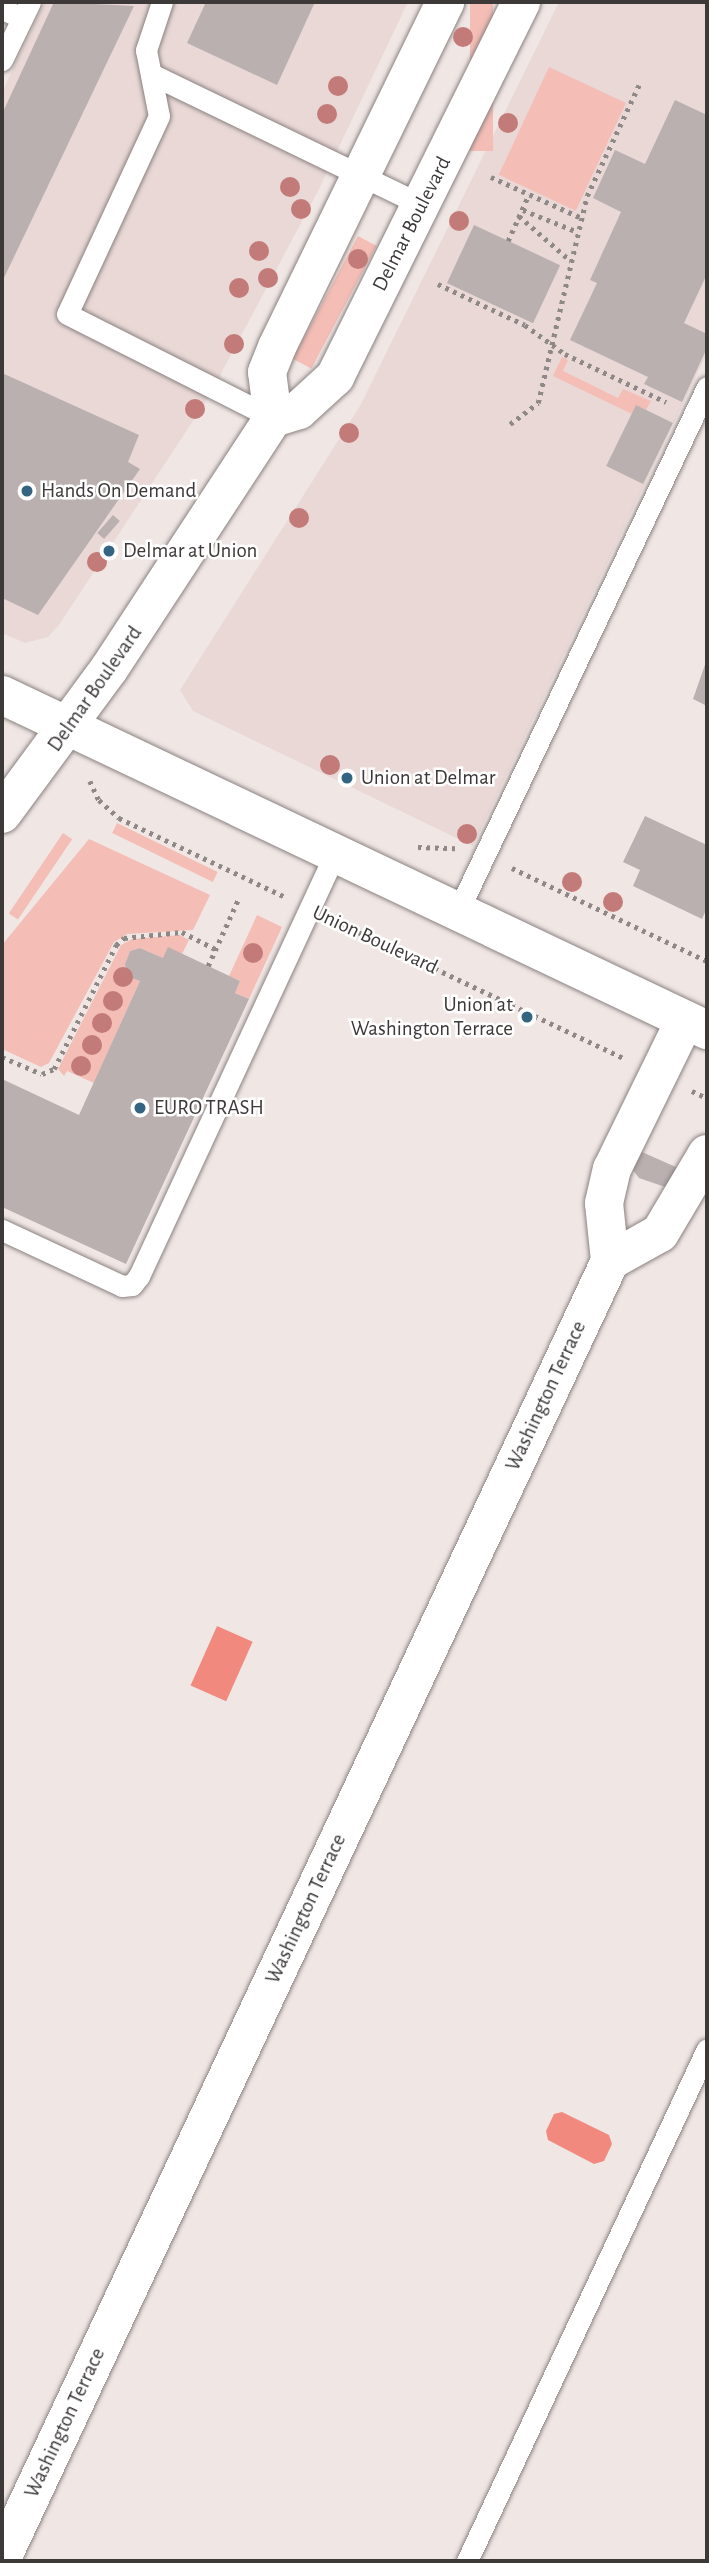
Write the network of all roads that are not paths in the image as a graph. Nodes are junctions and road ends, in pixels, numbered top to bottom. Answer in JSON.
{"nodes":[{"id":1,"x":162,"y":2,"type":"edge"},
{"id":2,"x":445,"y":2,"type":"edge"},
{"id":3,"x":521,"y":2,"type":"edge"},
{"id":4,"x":2,"y":9,"type":"edge"},
{"id":5,"x":26,"y":10,"type":"edge"},
{"id":6,"x":2,"y":60,"type":"edge"},
{"id":7,"x":151,"y":74,"type":"junction"},
{"id":8,"x":362,"y":176,"type":"junction"},
{"id":9,"x":422,"y":205,"type":"junction"},
{"id":10,"x":707,"y":387,"type":"edge"},
{"id":11,"x":273,"y":418,"type":"junction"},
{"id":12,"x":2,"y":695,"type":"edge"},
{"id":13,"x":70,"y":727,"type":"junction"},
{"id":14,"x":2,"y":814,"type":"edge"},
{"id":15,"x":335,"y":853,"type":"junction"},
{"id":16,"x":458,"y":911,"type":"junction"},
{"id":17,"x":696,"y":1025,"type":"edge"},
{"id":18,"x":707,"y":1154,"type":"edge"},
{"id":19,"x":2,"y":1230,"type":"edge"},
{"id":20,"x":610,"y":1261,"type":"junction"},
{"id":21,"x":707,"y":2049,"type":"edge"},
{"id":22,"x":2,"y":2558,"type":"edge"},
{"id":23,"x":467,"y":2561,"type":"edge"}],
"edges":[{"from":1,"to":7,"type":"lane"},
{"from":2,"to":8,"type":"main road"},
{"from":3,"to":9,"type":"main road","name":"Delmar Boulevard"},
{"from":4,"to":5,"type":"lane"},
{"from":5,"to":6,"type":"lane"},
{"from":7,"to":8,"type":"lane"},
{"from":7,"to":11,"type":"lane"},
{"from":8,"to":9,"type":"lane"},
{"from":8,"to":11,"type":"main road"},
{"from":9,"to":11,"type":"main road","name":"Delmar Boulevard"},
{"from":10,"to":16,"type":"lane"},
{"from":11,"to":13,"type":"main road","name":"Delmar Boulevard"},
{"from":12,"to":13,"type":"main road"},
{"from":13,"to":14,"type":"main road","name":"Delmar Boulevard"},
{"from":13,"to":15,"type":"main road"},
{"from":15,"to":16,"type":"main road"},
{"from":15,"to":19,"type":"lane"},
{"from":16,"to":17,"type":"main road"},
{"from":17,"to":20,"type":"main road"},
{"from":18,"to":20,"type":"main road"},
{"from":20,"to":22,"type":"main road","name":"Washington Terrace"},
{"from":21,"to":23,"type":"lane"}]}
